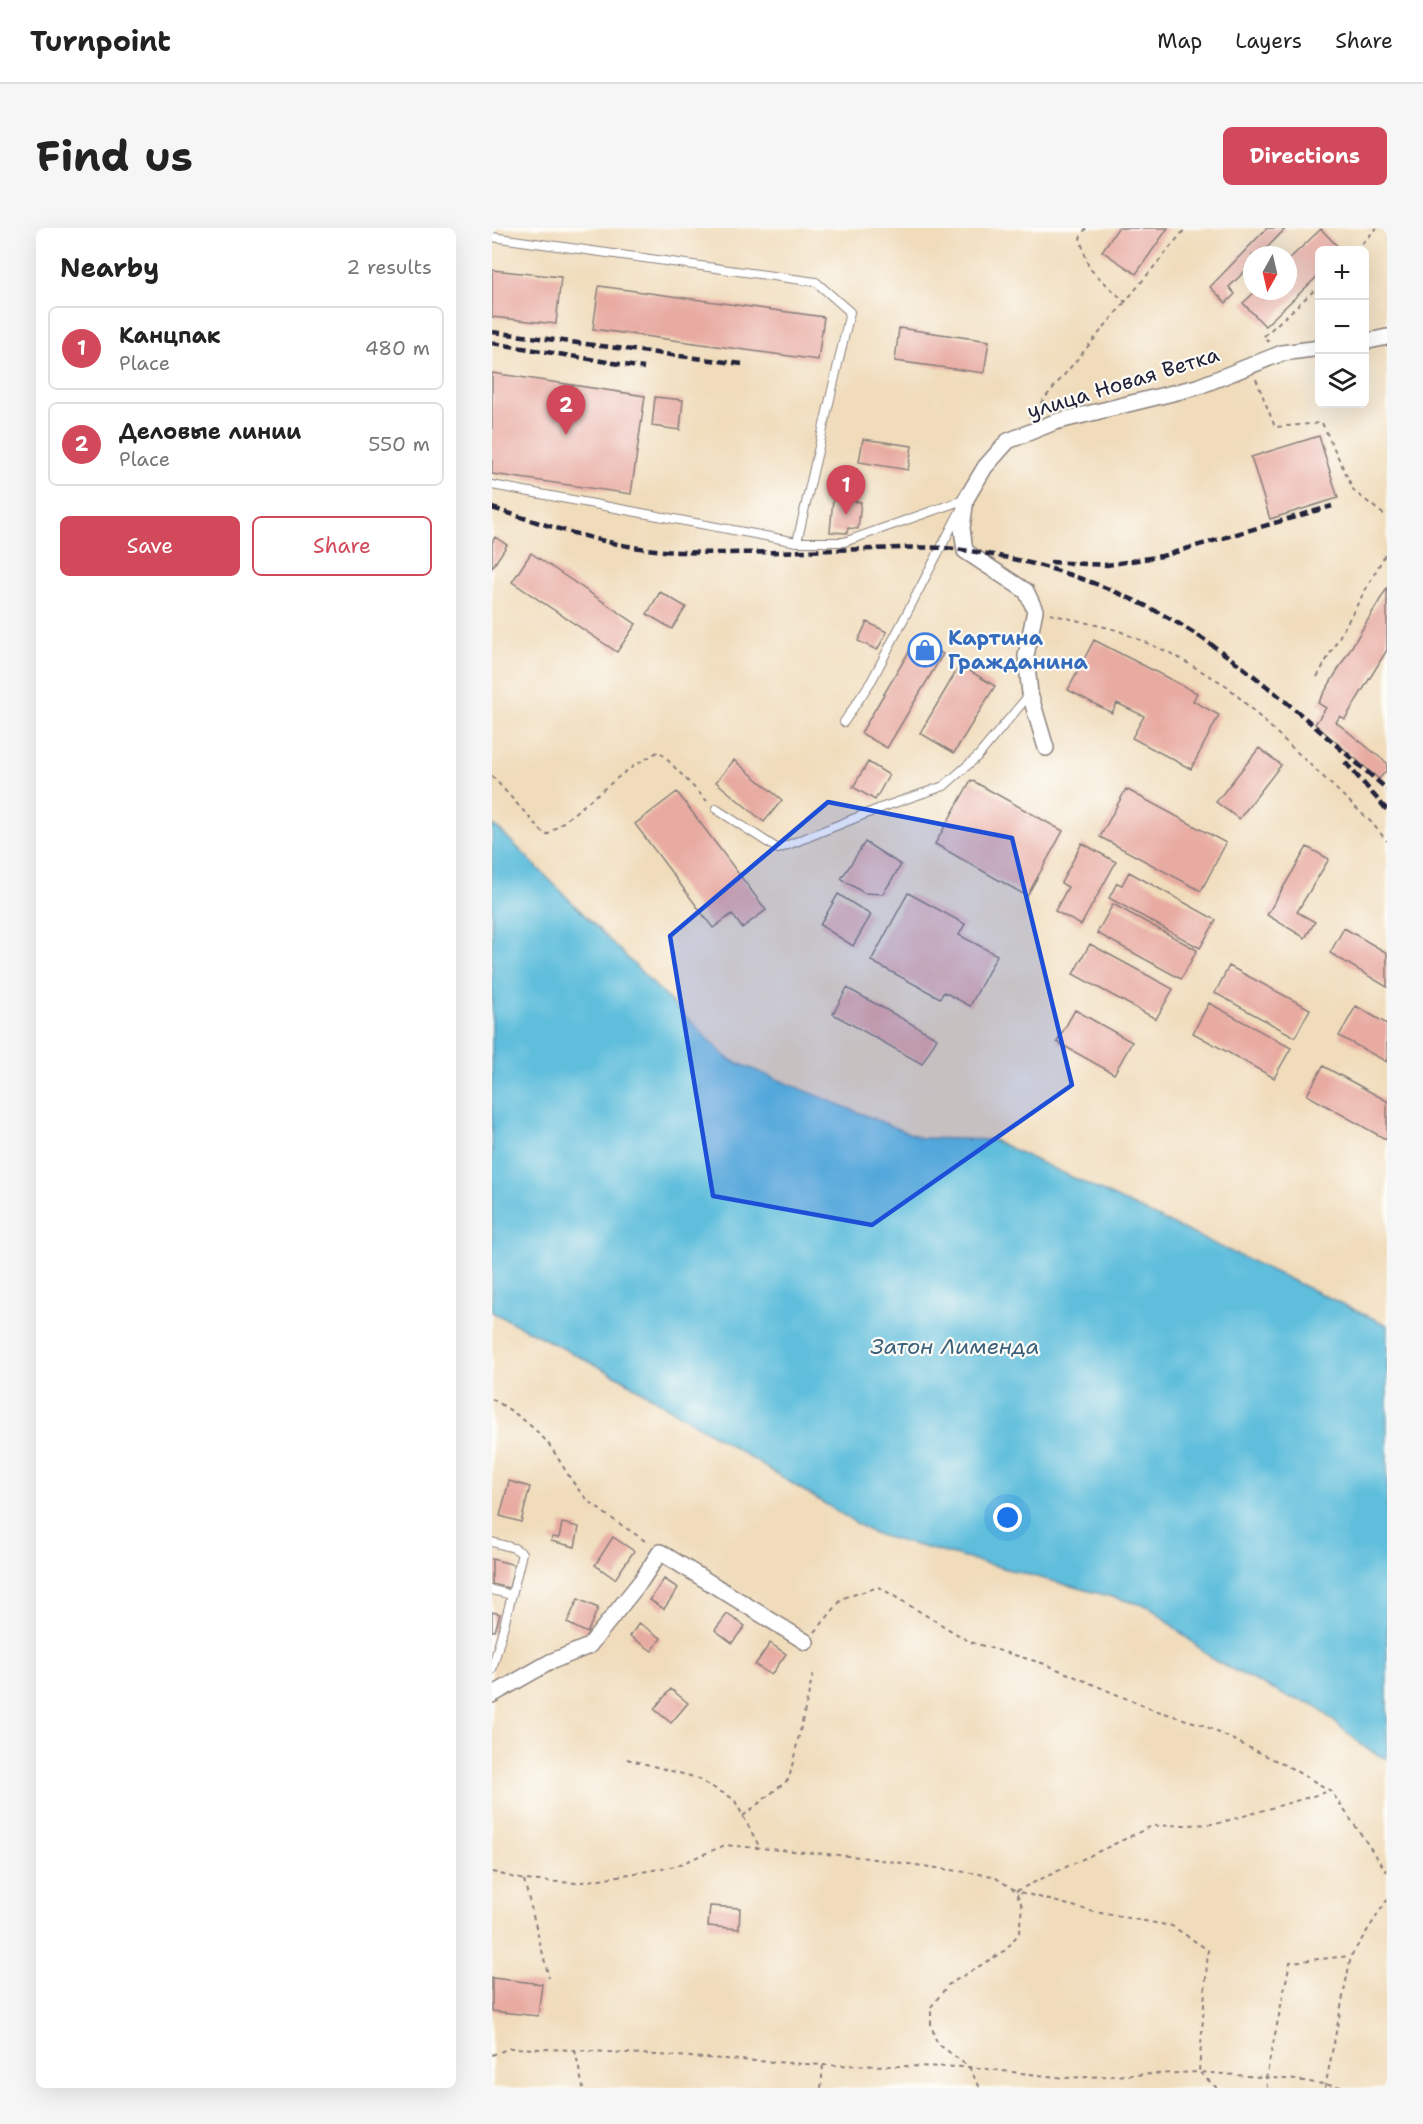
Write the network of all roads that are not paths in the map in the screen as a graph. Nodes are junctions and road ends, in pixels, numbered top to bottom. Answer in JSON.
{"nodes":[{"id":1,"x":492,"y":237,"type":"edge"},
{"id":2,"x":1387,"y":337,"type":"edge"},
{"id":3,"x":1369,"y":341,"type":"edge"},
{"id":4,"x":1315,"y":349,"type":"edge"},
{"id":5,"x":492,"y":485,"type":"edge"},
{"id":6,"x":966,"y":499,"type":"junction"},
{"id":7,"x":797,"y":542,"type":"junction"},
{"id":8,"x":1030,"y":694,"type":"junction"},
{"id":9,"x":844,"y":722,"type":"dead end"},
{"id":10,"x":1046,"y":748,"type":"dead end"},
{"id":11,"x":716,"y":810,"type":"road end"},
{"id":12,"x":492,"y":1542,"type":"edge"},
{"id":13,"x":492,"y":1590,"type":"edge"},
{"id":14,"x":512,"y":1595,"type":"junction"},
{"id":15,"x":806,"y":1642,"type":"road end"},
{"id":16,"x":492,"y":1670,"type":"edge"},
{"id":17,"x":492,"y":1695,"type":"edge"}],
"edges":[{"from":1,"to":7,"type":"lane"},
{"from":2,"to":3,"type":"street"},
{"from":4,"to":6,"type":"street","name":"улица Новая Ветка"},
{"from":5,"to":7,"type":"lane"},
{"from":6,"to":7,"type":"lane"},
{"from":6,"to":8,"type":"street","name":"улица Новая Ветка"},
{"from":6,"to":9,"type":"lane"},
{"from":8,"to":10,"type":"street"},
{"from":8,"to":11,"type":"lane"},
{"from":12,"to":14,"type":"lane"},
{"from":13,"to":14,"type":"lane"},
{"from":14,"to":16,"type":"lane"},
{"from":15,"to":17,"type":"street"}]}
